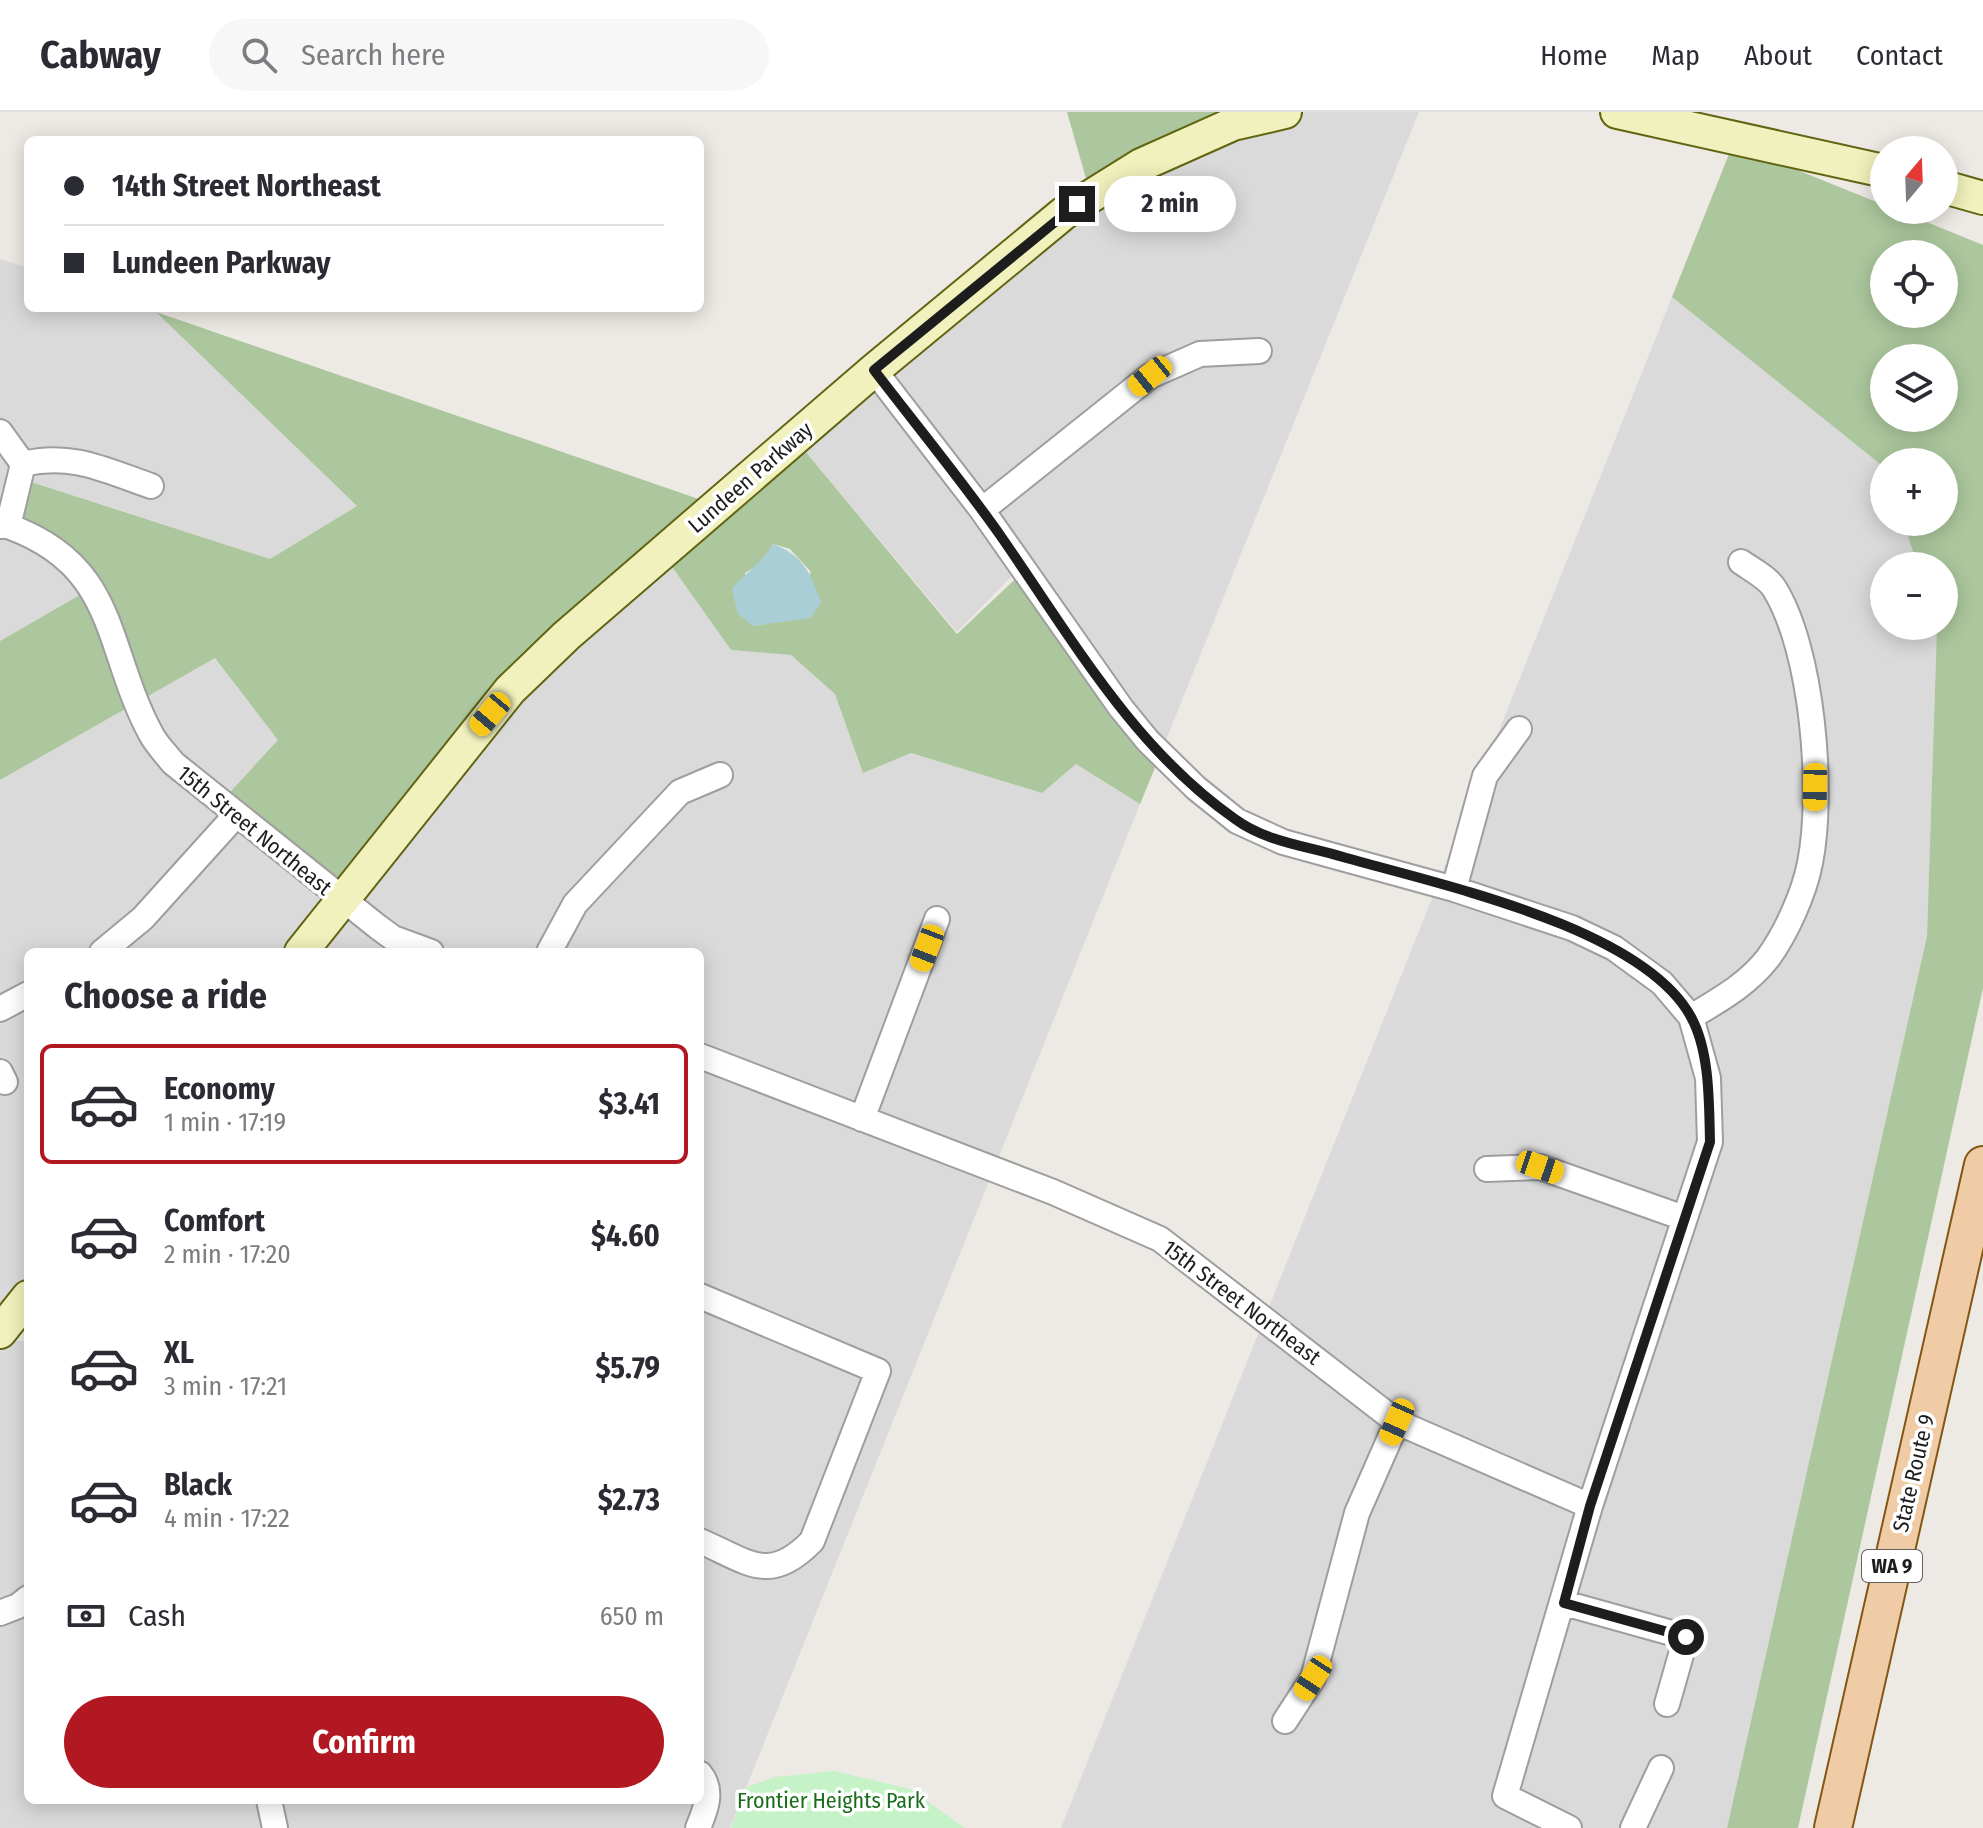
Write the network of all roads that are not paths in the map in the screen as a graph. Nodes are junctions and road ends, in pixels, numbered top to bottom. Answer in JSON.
{"nodes":[{"id":1,"x":1285,"y":112,"type":"edge"},
{"id":2,"x":1617,"y":112,"type":"edge"},
{"id":3,"x":1870,"y":168,"type":"edge"},
{"id":4,"x":1958,"y":191,"type":"edge"},
{"id":5,"x":1983,"y":198,"type":"edge"},
{"id":6,"x":1259,"y":351,"type":"dead end"},
{"id":7,"x":874,"y":370,"type":"junction"},
{"id":8,"x":0,"y":432,"type":"edge"},
{"id":9,"x":23,"y":464,"type":"junction"},
{"id":10,"x":151,"y":486,"type":"dead end"},
{"id":11,"x":982,"y":510,"type":"junction"},
{"id":12,"x":4,"y":526,"type":"edge"},
{"id":13,"x":1741,"y":562,"type":"dead end"},
{"id":14,"x":1519,"y":729,"type":"dead end"},
{"id":15,"x":720,"y":775,"type":"dead end"},
{"id":16,"x":236,"y":815,"type":"junction"},
{"id":17,"x":1454,"y":889,"type":"junction"},
{"id":18,"x":342,"y":900,"type":"junction"},
{"id":19,"x":937,"y":919,"type":"dead end"},
{"id":20,"x":107,"y":948,"type":"edge"},
{"id":21,"x":304,"y":948,"type":"edge"},
{"id":22,"x":420,"y":948,"type":"edge"},
{"id":23,"x":551,"y":948,"type":"edge"},
{"id":24,"x":24,"y":996,"type":"edge"},
{"id":25,"x":0,"y":1009,"type":"edge"},
{"id":26,"x":1691,"y":1017,"type":"junction"},
{"id":27,"x":704,"y":1058,"type":"edge"},
{"id":28,"x":862,"y":1119,"type":"junction"},
{"id":29,"x":1983,"y":1165,"type":"edge"},
{"id":30,"x":1487,"y":1169,"type":"dead end"},
{"id":31,"x":1684,"y":1218,"type":"junction"},
{"id":32,"x":704,"y":1298,"type":"edge"},
{"id":33,"x":24,"y":1302,"type":"edge"},
{"id":34,"x":0,"y":1332,"type":"edge"},
{"id":35,"x":1397,"y":1422,"type":"junction"},
{"id":36,"x":1590,"y":1506,"type":"junction"},
{"id":37,"x":704,"y":1543,"type":"edge"},
{"id":38,"x":24,"y":1601,"type":"edge"},
{"id":39,"x":1564,"y":1603,"type":"junction"},
{"id":40,"x":0,"y":1613,"type":"edge"},
{"id":41,"x":1667,"y":1704,"type":"dead end"},
{"id":42,"x":1285,"y":1721,"type":"dead end"},
{"id":43,"x":1661,"y":1768,"type":"dead end"},
{"id":44,"x":704,"y":1786,"type":"edge"},
{"id":45,"x":270,"y":1804,"type":"edge"},
{"id":46,"x":275,"y":1828,"type":"edge"},
{"id":47,"x":698,"y":1828,"type":"edge"},
{"id":48,"x":1569,"y":1828,"type":"edge"},
{"id":49,"x":1633,"y":1828,"type":"edge"},
{"id":50,"x":1833,"y":1828,"type":"edge"}],
"edges":[{"from":1,"to":7,"type":"main road","name":"Lundeen Parkway"},
{"from":2,"to":3,"type":"main road"},
{"from":4,"to":5,"type":"main road"},
{"from":6,"to":11,"type":"street"},
{"from":7,"to":11,"type":"street"},
{"from":7,"to":18,"type":"main road","name":"Lundeen Parkway"},
{"from":8,"to":9,"type":"street"},
{"from":9,"to":10,"type":"street"},
{"from":9,"to":12,"type":"street"},
{"from":11,"to":17,"type":"street"},
{"from":12,"to":16,"type":"street","name":"15th Street Northeast"},
{"from":13,"to":26,"type":"street"},
{"from":14,"to":17,"type":"street"},
{"from":15,"to":23,"type":"street"},
{"from":16,"to":18,"type":"street","name":"15th Street Northeast"},
{"from":16,"to":20,"type":"street"},
{"from":17,"to":26,"type":"street"},
{"from":18,"to":21,"type":"main road","name":"Lundeen Parkway"},
{"from":18,"to":22,"type":"street","name":"15th Street Northeast"},
{"from":19,"to":28,"type":"street"},
{"from":24,"to":25,"type":"street"},
{"from":26,"to":31,"type":"street"},
{"from":27,"to":28,"type":"street","name":"15th Street Northeast"},
{"from":28,"to":35,"type":"street","name":"15th Street Northeast"},
{"from":29,"to":50,"type":"main road","name":"State Route 9","number":"WA 9"},
{"from":30,"to":31,"type":"street"},
{"from":31,"to":36,"type":"street"},
{"from":32,"to":37,"type":"street"},
{"from":33,"to":34,"type":"main road"},
{"from":35,"to":36,"type":"street","name":"15th Street Northeast"},
{"from":35,"to":42,"type":"street"},
{"from":36,"to":39,"type":"street"},
{"from":38,"to":40,"type":"street"},
{"from":39,"to":41,"type":"street"},
{"from":39,"to":48,"type":"street"},
{"from":43,"to":49,"type":"street"},
{"from":44,"to":47,"type":"street"},
{"from":45,"to":46,"type":"street"}]}
